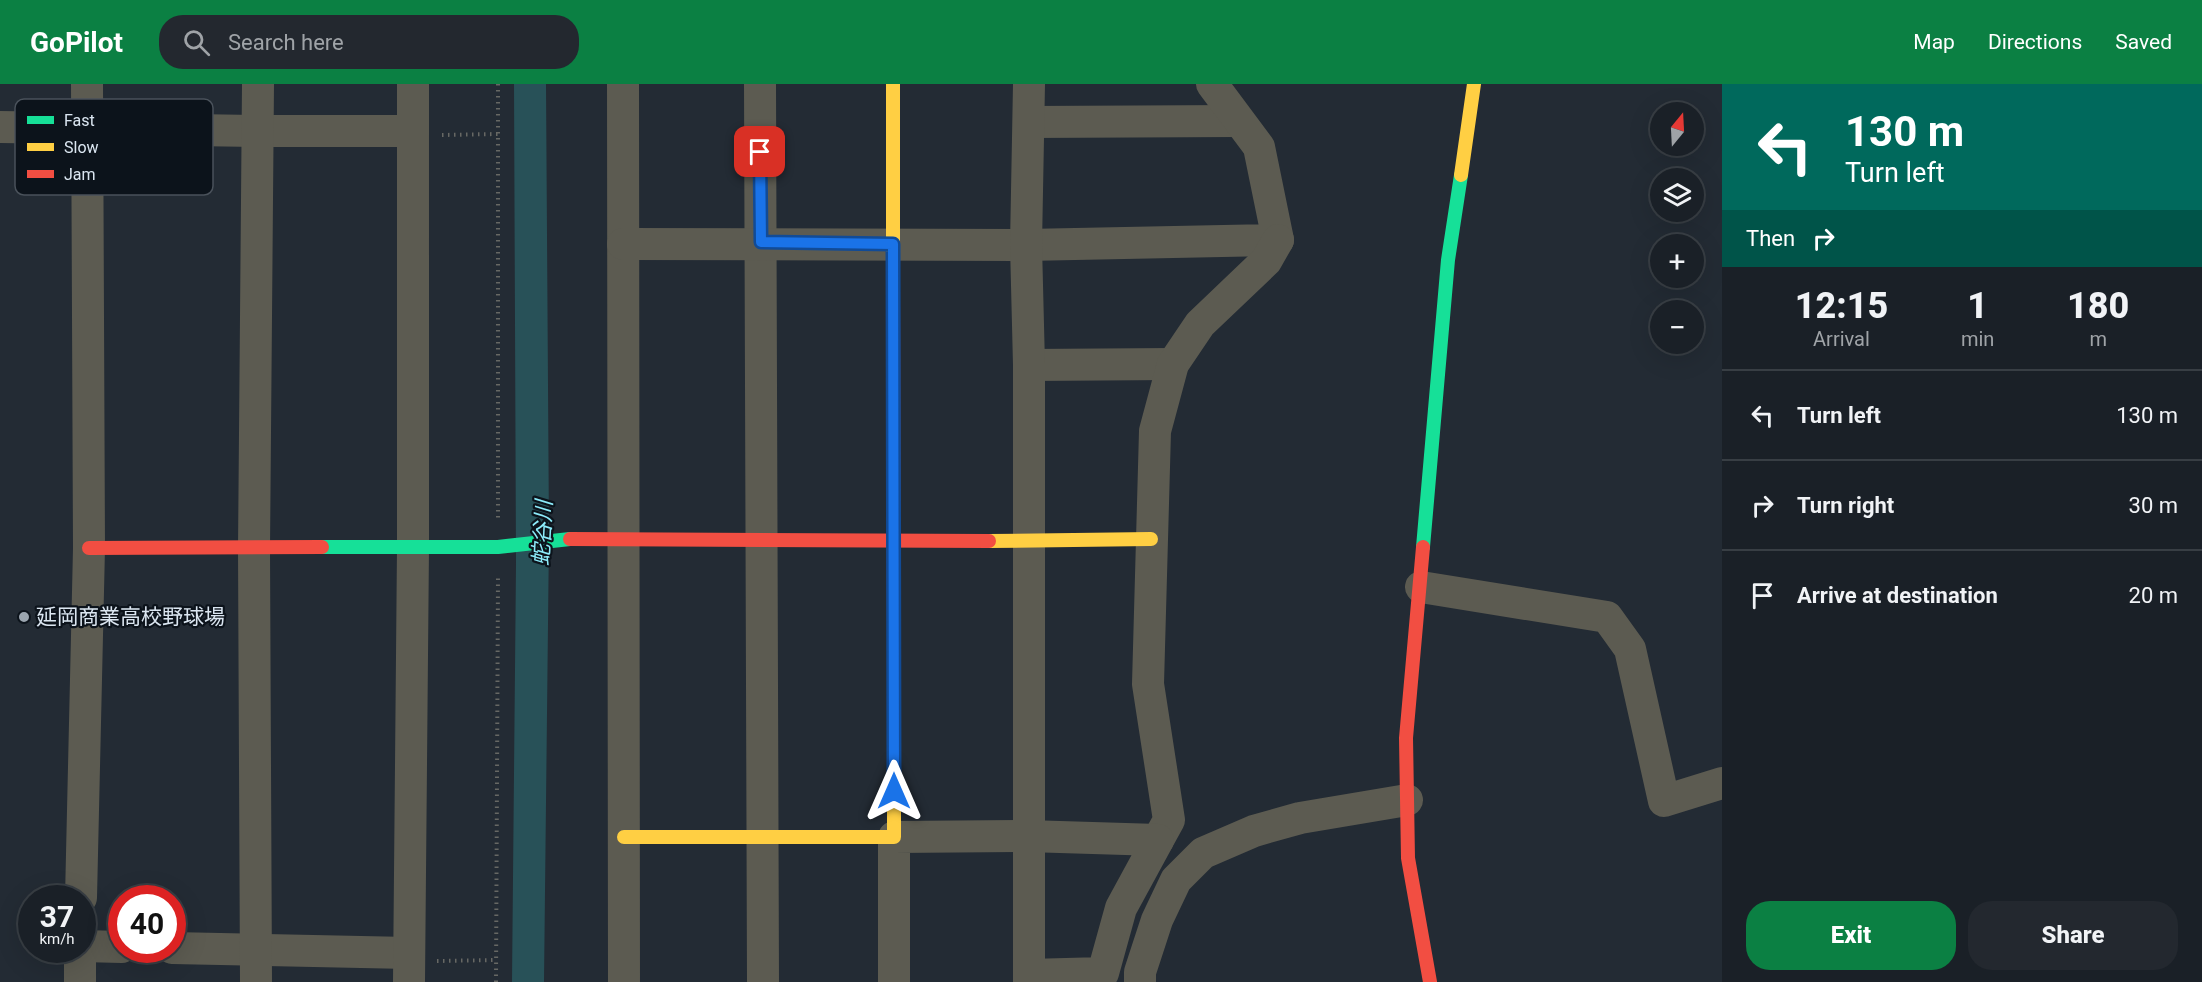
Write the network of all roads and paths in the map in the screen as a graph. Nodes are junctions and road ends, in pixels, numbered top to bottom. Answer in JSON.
{"nodes":[{"id":1,"x":87,"y":84,"type":"edge"},
{"id":2,"x":258,"y":84,"type":"edge"},
{"id":3,"x":413,"y":84,"type":"edge"},
{"id":4,"x":498,"y":84,"type":"edge"},
{"id":5,"x":623,"y":84,"type":"edge"},
{"id":6,"x":760,"y":84,"type":"edge"},
{"id":7,"x":893,"y":84,"type":"edge"},
{"id":8,"x":1029,"y":84,"type":"edge"},
{"id":9,"x":1212,"y":84,"type":"edge"},
{"id":10,"x":1474,"y":84,"type":"edge"},
{"id":11,"x":87,"y":99,"type":"edge"},
{"id":12,"x":1238,"y":121,"type":"junction"},
{"id":13,"x":1029,"y":122,"type":"junction"},
{"id":14,"x":0,"y":127,"type":"edge"},
{"id":15,"x":15,"y":127,"type":"edge"},
{"id":16,"x":213,"y":130,"type":"edge"},
{"id":17,"x":257,"y":131,"type":"junction"},
{"id":18,"x":412,"y":133,"type":"junction"},
{"id":19,"x":498,"y":134,"type":"junction"},
{"id":20,"x":88,"y":195,"type":"edge"},
{"id":21,"x":1278,"y":240,"type":"junction"},
{"id":22,"x":761,"y":242,"type":"junction"},
{"id":23,"x":623,"y":244,"type":"junction"},
{"id":24,"x":893,"y":244,"type":"junction"},
{"id":25,"x":1026,"y":245,"type":"junction"},
{"id":26,"x":1173,"y":364,"type":"junction"},
{"id":27,"x":1029,"y":365,"type":"junction"},
{"id":28,"x":1151,"y":539,"type":"junction"},
{"id":29,"x":760,"y":540,"type":"junction"},
{"id":30,"x":1028,"y":540,"type":"junction"},
{"id":31,"x":623,"y":541,"type":"junction"},
{"id":32,"x":894,"y":542,"type":"junction"},
{"id":33,"x":413,"y":547,"type":"junction"},
{"id":34,"x":498,"y":547,"type":"junction"},
{"id":35,"x":89,"y":548,"type":"junction"},
{"id":36,"x":254,"y":549,"type":"junction"},
{"id":37,"x":1421,"y":587,"type":"junction"},
{"id":38,"x":1722,"y":783,"type":"edge"},
{"id":39,"x":1407,"y":800,"type":"junction"},
{"id":40,"x":1027,"y":836,"type":"junction"},
{"id":41,"x":624,"y":837,"type":"junction"},
{"id":42,"x":763,"y":837,"type":"junction"},
{"id":43,"x":894,"y":837,"type":"junction"},
{"id":44,"x":1158,"y":840,"type":"junction"},
{"id":45,"x":81,"y":885,"type":"edge"},
{"id":46,"x":186,"y":948,"type":"edge"},
{"id":47,"x":257,"y":950,"type":"junction"},
{"id":48,"x":497,"y":960,"type":"junction"},
{"id":49,"x":81,"y":963,"type":"edge"},
{"id":50,"x":409,"y":966,"type":"edge"},
{"id":51,"x":1029,"y":979,"type":"edge"},
{"id":52,"x":80,"y":982,"type":"edge"},
{"id":53,"x":256,"y":982,"type":"edge"},
{"id":54,"x":496,"y":982,"type":"edge"},
{"id":55,"x":624,"y":982,"type":"edge"},
{"id":56,"x":764,"y":982,"type":"edge"},
{"id":57,"x":894,"y":982,"type":"edge"},
{"id":58,"x":1140,"y":982,"type":"edge"},
{"id":59,"x":1431,"y":982,"type":"edge"}],
"edges":[{"from":1,"to":11,"type":"street"},
{"from":2,"to":17,"type":"street"},
{"from":3,"to":18,"type":"street"},
{"from":4,"to":19,"type":"path"},
{"from":5,"to":23,"type":"street"},
{"from":6,"to":22,"type":"street"},
{"from":7,"to":24,"type":"street"},
{"from":8,"to":13,"type":"street"},
{"from":9,"to":12,"type":"street"},
{"from":10,"to":37,"type":"street"},
{"from":12,"to":13,"type":"street"},
{"from":12,"to":21,"type":"street"},
{"from":13,"to":25,"type":"street"},
{"from":14,"to":15,"type":"street"},
{"from":16,"to":17,"type":"street"},
{"from":17,"to":18,"type":"street"},
{"from":17,"to":36,"type":"street"},
{"from":18,"to":19,"type":"path"},
{"from":18,"to":33,"type":"street"},
{"from":19,"to":34,"type":"path"},
{"from":20,"to":35,"type":"street"},
{"from":21,"to":25,"type":"street"},
{"from":21,"to":26,"type":"street"},
{"from":22,"to":23,"type":"street"},
{"from":22,"to":24,"type":"street"},
{"from":22,"to":29,"type":"street"},
{"from":23,"to":31,"type":"street"},
{"from":24,"to":25,"type":"street"},
{"from":24,"to":32,"type":"street"},
{"from":25,"to":27,"type":"street"},
{"from":26,"to":27,"type":"street"},
{"from":26,"to":28,"type":"street"},
{"from":27,"to":30,"type":"street"},
{"from":28,"to":30,"type":"street"},
{"from":28,"to":44,"type":"street"},
{"from":29,"to":31,"type":"street"},
{"from":29,"to":32,"type":"street"},
{"from":29,"to":42,"type":"street"},
{"from":30,"to":32,"type":"street"},
{"from":30,"to":40,"type":"street"},
{"from":31,"to":34,"type":"street"},
{"from":31,"to":41,"type":"street"},
{"from":32,"to":43,"type":"street"},
{"from":33,"to":34,"type":"street"},
{"from":33,"to":36,"type":"street"},
{"from":33,"to":50,"type":"street"},
{"from":34,"to":48,"type":"path"},
{"from":35,"to":36,"type":"street"},
{"from":35,"to":45,"type":"street"},
{"from":36,"to":47,"type":"street"},
{"from":37,"to":38,"type":"street"},
{"from":37,"to":39,"type":"street"},
{"from":39,"to":58,"type":"street"},
{"from":39,"to":59,"type":"street"},
{"from":40,"to":43,"type":"street"},
{"from":40,"to":44,"type":"street"},
{"from":40,"to":51,"type":"street"},
{"from":41,"to":42,"type":"street"},
{"from":41,"to":55,"type":"street"},
{"from":42,"to":43,"type":"street"},
{"from":42,"to":56,"type":"street"},
{"from":43,"to":57,"type":"street"},
{"from":44,"to":51,"type":"street"},
{"from":46,"to":47,"type":"street"},
{"from":47,"to":50,"type":"street"},
{"from":47,"to":53,"type":"street"},
{"from":48,"to":50,"type":"path"},
{"from":48,"to":54,"type":"path"},
{"from":49,"to":52,"type":"street"}]}
